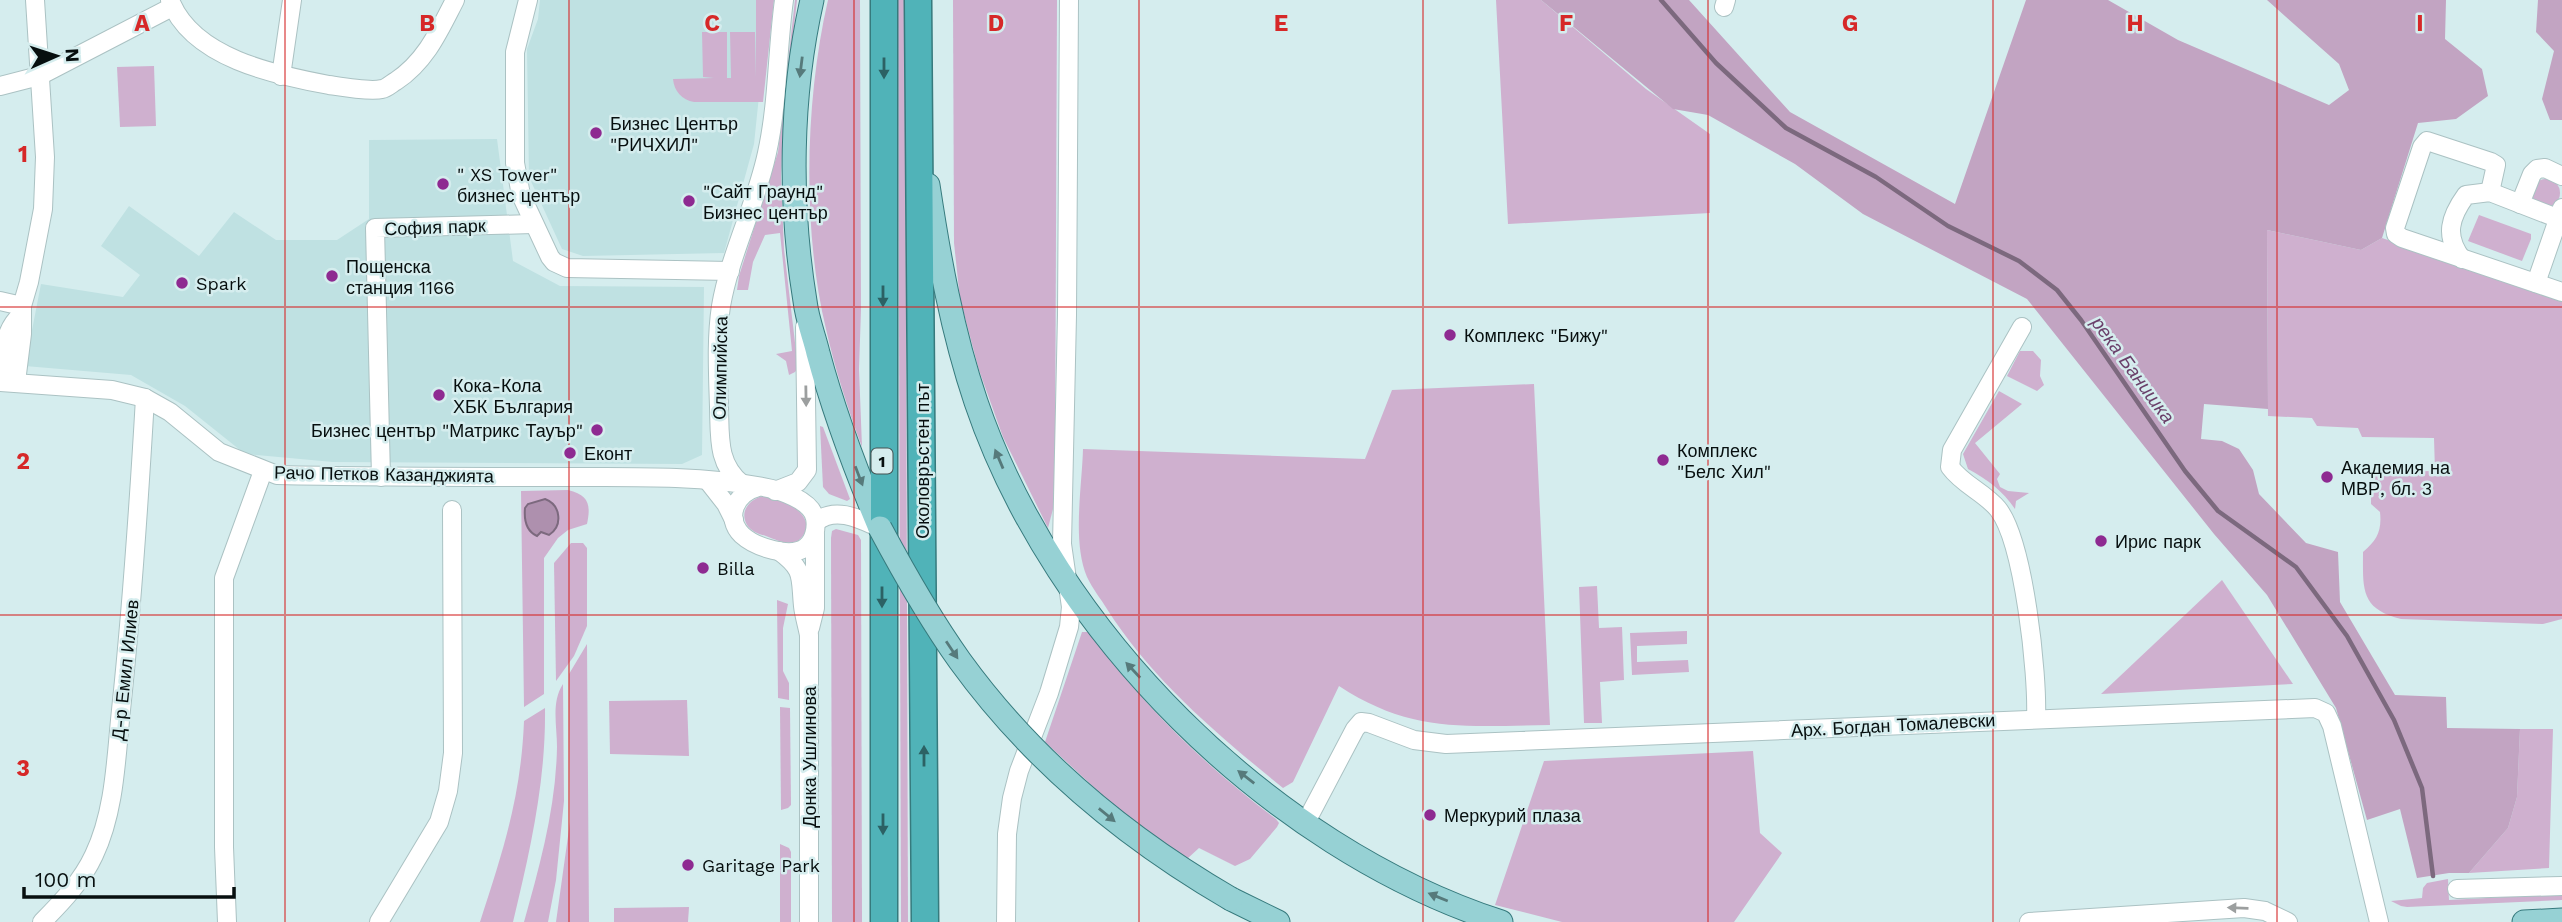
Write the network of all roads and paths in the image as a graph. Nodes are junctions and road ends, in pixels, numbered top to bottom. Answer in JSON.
{"nodes":[{"id":1,"x":35,"y":0,"type":"edge"},
{"id":2,"x":292,"y":0,"type":"edge"},
{"id":3,"x":455,"y":0,"type":"edge"},
{"id":4,"x":528,"y":0,"type":"edge"},
{"id":5,"x":784,"y":0,"type":"edge"},
{"id":6,"x":812,"y":0,"type":"edge"},
{"id":7,"x":884,"y":0,"type":"edge"},
{"id":8,"x":918,"y":0,"type":"edge"},
{"id":9,"x":1069,"y":0,"type":"edge"},
{"id":10,"x":171,"y":3,"type":"edge"},
{"id":11,"x":39,"y":76,"type":"junction"},
{"id":12,"x":281,"y":76,"type":"junction"},
{"id":13,"x":0,"y":86,"type":"edge"},
{"id":14,"x":919,"y":123,"type":"junction"},
{"id":15,"x":2562,"y":176,"type":"edge"},
{"id":16,"x":2490,"y":192,"type":"junction"},
{"id":17,"x":2521,"y":204,"type":"junction"},
{"id":18,"x":2561,"y":215,"type":"edge"},
{"id":19,"x":533,"y":224,"type":"junction"},
{"id":20,"x":2462,"y":258,"type":"junction"},
{"id":21,"x":730,"y":271,"type":"junction"},
{"id":22,"x":2536,"y":284,"type":"junction"},
{"id":23,"x":2562,"y":292,"type":"edge"},
{"id":24,"x":0,"y":301,"type":"edge"},
{"id":25,"x":805,"y":303,"type":"junction"},
{"id":26,"x":21,"y":310,"type":"junction"},
{"id":27,"x":2022,"y":327,"type":"dead end"},
{"id":28,"x":5,"y":380,"type":"edge"},
{"id":29,"x":145,"y":398,"type":"junction"},
{"id":30,"x":720,"y":452,"type":"junction"},
{"id":31,"x":263,"y":471,"type":"junction"},
{"id":32,"x":381,"y":477,"type":"junction"},
{"id":33,"x":708,"y":481,"type":"junction"},
{"id":34,"x":758,"y":487,"type":"junction"},
{"id":35,"x":452,"y":510,"type":"dead end"},
{"id":36,"x":734,"y":520,"type":"junction"},
{"id":37,"x":815,"y":528,"type":"junction"},
{"id":38,"x":880,"y":528,"type":"junction"},
{"id":39,"x":779,"y":551,"type":"junction"},
{"id":40,"x":1069,"y":589,"type":"junction"},
{"id":41,"x":809,"y":635,"type":"junction"},
{"id":42,"x":2036,"y":718,"type":"junction"},
{"id":43,"x":1306,"y":822,"type":"junction"},
{"id":44,"x":2562,"y":886,"type":"edge"},
{"id":45,"x":2457,"y":890,"type":"dead end"},
{"id":46,"x":2562,"y":920,"type":"edge"},
{"id":47,"x":42,"y":922,"type":"edge"},
{"id":48,"x":227,"y":922,"type":"edge"},
{"id":49,"x":379,"y":922,"type":"edge"},
{"id":50,"x":810,"y":922,"type":"edge"},
{"id":51,"x":884,"y":922,"type":"edge"},
{"id":52,"x":925,"y":922,"type":"edge"},
{"id":53,"x":1006,"y":922,"type":"edge"},
{"id":54,"x":1278,"y":922,"type":"edge"},
{"id":55,"x":1502,"y":922,"type":"edge"},
{"id":56,"x":2029,"y":922,"type":"edge"},
{"id":57,"x":2288,"y":922,"type":"edge"},
{"id":58,"x":2379,"y":922,"type":"edge"},
{"id":59,"x":2524,"y":922,"type":"edge"}],
"edges":[{"from":1,"to":11,"type":"street"},
{"from":2,"to":12,"type":"street"},
{"from":3,"to":12,"type":"street"},
{"from":4,"to":19,"type":"street"},
{"from":5,"to":21,"type":"street","name":"Олимпийска"},
{"from":6,"to":25,"type":"main road","one_way":true},
{"from":7,"to":51,"type":"highway","number":"1","one_way":true},
{"from":8,"to":14,"type":"highway","name":"Околовръстен път"},
{"from":9,"to":40,"type":"street"},
{"from":10,"to":11,"type":"street"},
{"from":10,"to":12,"type":"street"},
{"from":11,"to":13,"type":"street"},
{"from":11,"to":26,"type":"street"},
{"from":40,"to":14,"type":"main road","one_way":true},
{"from":52,"to":14,"type":"highway","name":"Околовръстен път","one_way":true},
{"from":15,"to":17,"type":"street"},
{"from":16,"to":17,"type":"street"},
{"from":16,"to":20,"type":"street"},
{"from":16,"to":20,"type":"street"},
{"from":17,"to":18,"type":"street"},
{"from":18,"to":22,"type":"street"},
{"from":19,"to":21,"type":"street"},
{"from":19,"to":32,"type":"street","name":"София парк"},
{"from":20,"to":22,"type":"street"},
{"from":21,"to":30,"type":"street","name":"Олимпийска"},
{"from":22,"to":23,"type":"street"},
{"from":24,"to":26,"type":"street"},
{"from":25,"to":34,"type":"street","one_way":true},
{"from":25,"to":38,"type":"main road","one_way":true},
{"from":26,"to":28,"type":"street"},
{"from":27,"to":42,"type":"street"},
{"from":28,"to":29,"type":"street","name":"Рачо Петков Казанджията"},
{"from":29,"to":31,"type":"street","name":"Рачо Петков Казанджията"},
{"from":29,"to":47,"type":"street","name":"Д-р Емил Илиев"},
{"from":30,"to":33,"type":"street"},
{"from":30,"to":34,"type":"street"},
{"from":31,"to":32,"type":"street","name":"Рачо Петков Казанджията"},
{"from":31,"to":48,"type":"street"},
{"from":32,"to":33,"type":"street","name":"Рачо Петков Казанджията"},
{"from":33,"to":34,"type":"street","name":"Рачо Петков Казанджията"},
{"from":33,"to":36,"type":"street"},
{"from":34,"to":36,"type":"street"},
{"from":34,"to":37,"type":"street"},
{"from":35,"to":49,"type":"street"},
{"from":36,"to":39,"type":"street"},
{"from":37,"to":38,"type":"street"},
{"from":37,"to":39,"type":"street"},
{"from":37,"to":41,"type":"street","name":"Донка Ушлинова"},
{"from":38,"to":54,"type":"main road","one_way":true,"bridge":true},
{"from":39,"to":41,"type":"street","name":"Донка Ушлинова"},
{"from":43,"to":40,"type":"main road","one_way":true},
{"from":40,"to":53,"type":"street"},
{"from":41,"to":50,"type":"street","name":"Донка Ушлинова"},
{"from":42,"to":43,"type":"street","name":"Арх. Богдан Томалевски"},
{"from":42,"to":58,"type":"street","name":"Арх. Богдан Томалевски"},
{"from":55,"to":43,"type":"main road","one_way":true},
{"from":44,"to":45,"type":"street"},
{"from":46,"to":59,"type":"main road"},
{"from":57,"to":56,"type":"street","one_way":true}]}
